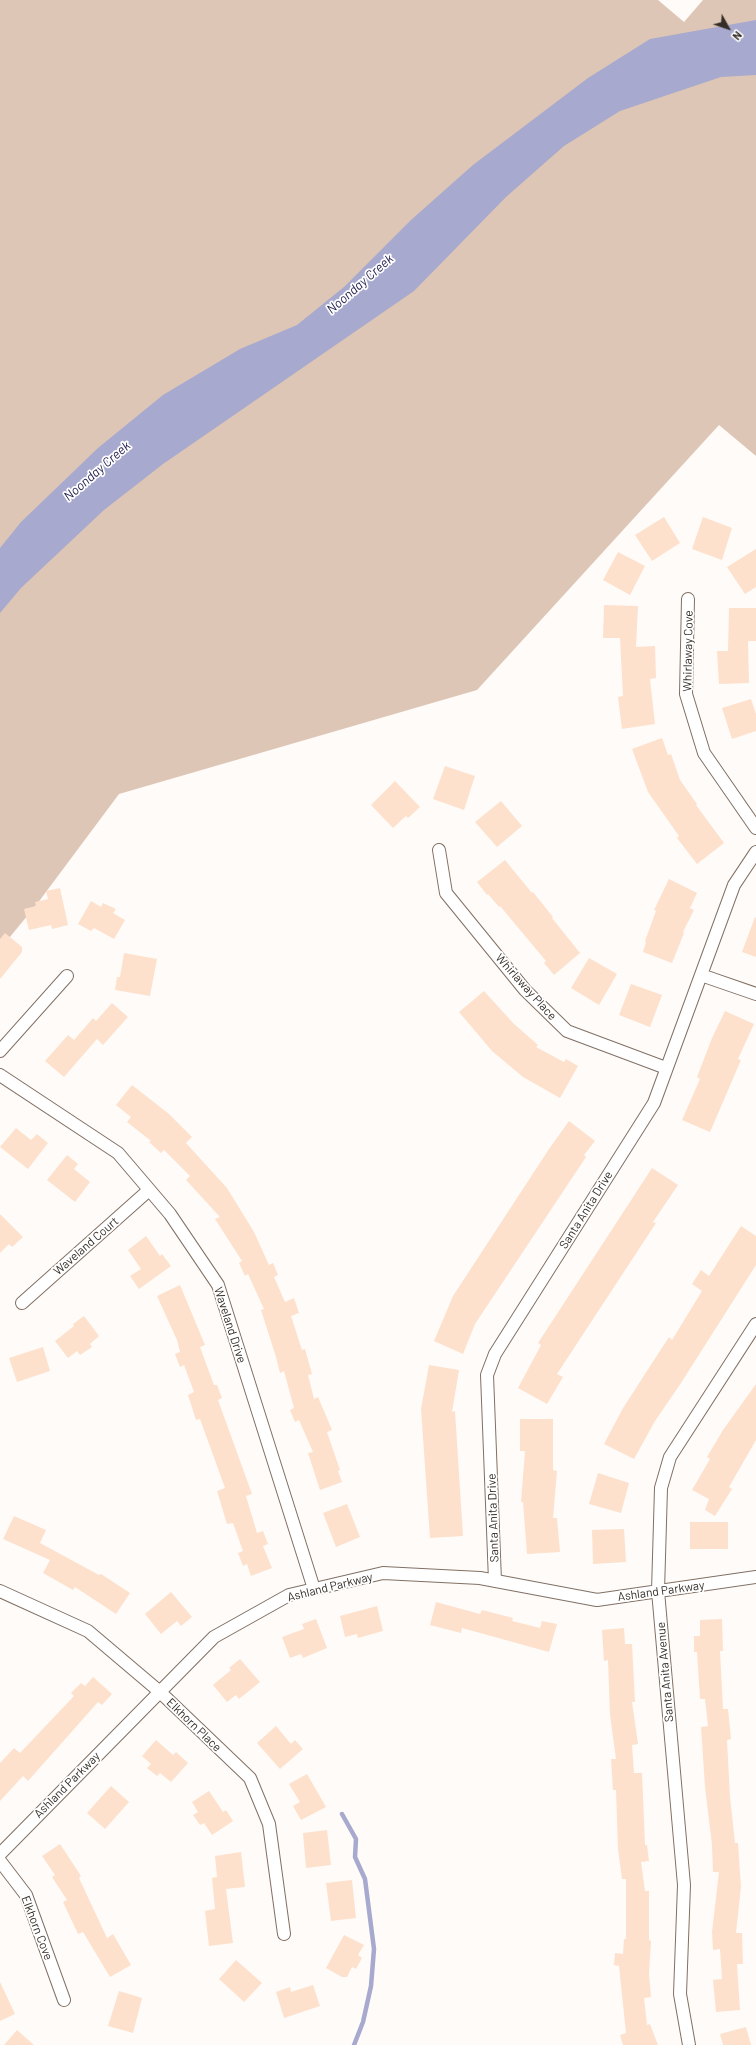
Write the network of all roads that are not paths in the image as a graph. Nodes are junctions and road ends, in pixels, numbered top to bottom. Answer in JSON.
{"nodes":[{"id":1,"x":688,"y":599,"type":"dead end"},
{"id":2,"x":756,"y":828,"type":"edge"},
{"id":3,"x":439,"y":850,"type":"dead end"},
{"id":4,"x":756,"y":852,"type":"edge"},
{"id":5,"x":701,"y":975,"type":"junction"},
{"id":6,"x":67,"y":976,"type":"dead end"},
{"id":7,"x":756,"y":994,"type":"edge"},
{"id":8,"x":0,"y":1051,"type":"edge"},
{"id":9,"x":666,"y":1068,"type":"junction"},
{"id":10,"x":0,"y":1075,"type":"edge"},
{"id":11,"x":150,"y":1190,"type":"junction"},
{"id":12,"x":22,"y":1303,"type":"dead end"},
{"id":13,"x":756,"y":1324,"type":"edge"},
{"id":14,"x":756,"y":1577,"type":"edge"},
{"id":15,"x":496,"y":1581,"type":"junction"},
{"id":16,"x":314,"y":1589,"type":"junction"},
{"id":17,"x":0,"y":1591,"type":"edge"},
{"id":18,"x":658,"y":1591,"type":"junction"},
{"id":19,"x":160,"y":1692,"type":"junction"},
{"id":20,"x":0,"y":1854,"type":"edge"},
{"id":21,"x":0,"y":1861,"type":"edge"},
{"id":22,"x":284,"y":1934,"type":"dead end"},
{"id":23,"x":64,"y":2000,"type":"dead end"},
{"id":24,"x":689,"y":2045,"type":"edge"}],
"edges":[{"from":1,"to":2,"type":"street","name":"Whirlaway Cove"},
{"from":3,"to":9,"type":"street","name":"Whirlaway Place"},
{"from":4,"to":5,"type":"street","name":"Santa Anita Drive"},
{"from":5,"to":7,"type":"street"},
{"from":5,"to":9,"type":"street","name":"Santa Anita Drive"},
{"from":6,"to":8,"type":"street"},
{"from":9,"to":15,"type":"street","name":"Santa Anita Drive"},
{"from":10,"to":11,"type":"street","name":"Waveland Drive"},
{"from":11,"to":12,"type":"street","name":"Waveland Court"},
{"from":11,"to":16,"type":"street","name":"Waveland Drive"},
{"from":13,"to":18,"type":"street","name":"Santa Anita Avenue"},
{"from":14,"to":18,"type":"street","name":"Ashland Parkway"},
{"from":15,"to":16,"type":"street","name":"Ashland Parkway"},
{"from":15,"to":18,"type":"street","name":"Ashland Parkway"},
{"from":16,"to":19,"type":"street","name":"Ashland Parkway"},
{"from":17,"to":19,"type":"street","name":"Elkhorn Place"},
{"from":18,"to":24,"type":"street","name":"Santa Anita Avenue"},
{"from":19,"to":20,"type":"street","name":"Ashland Parkway"},
{"from":19,"to":22,"type":"street","name":"Elkhorn Place"},
{"from":21,"to":23,"type":"street","name":"Elkhorn Cove"}]}
